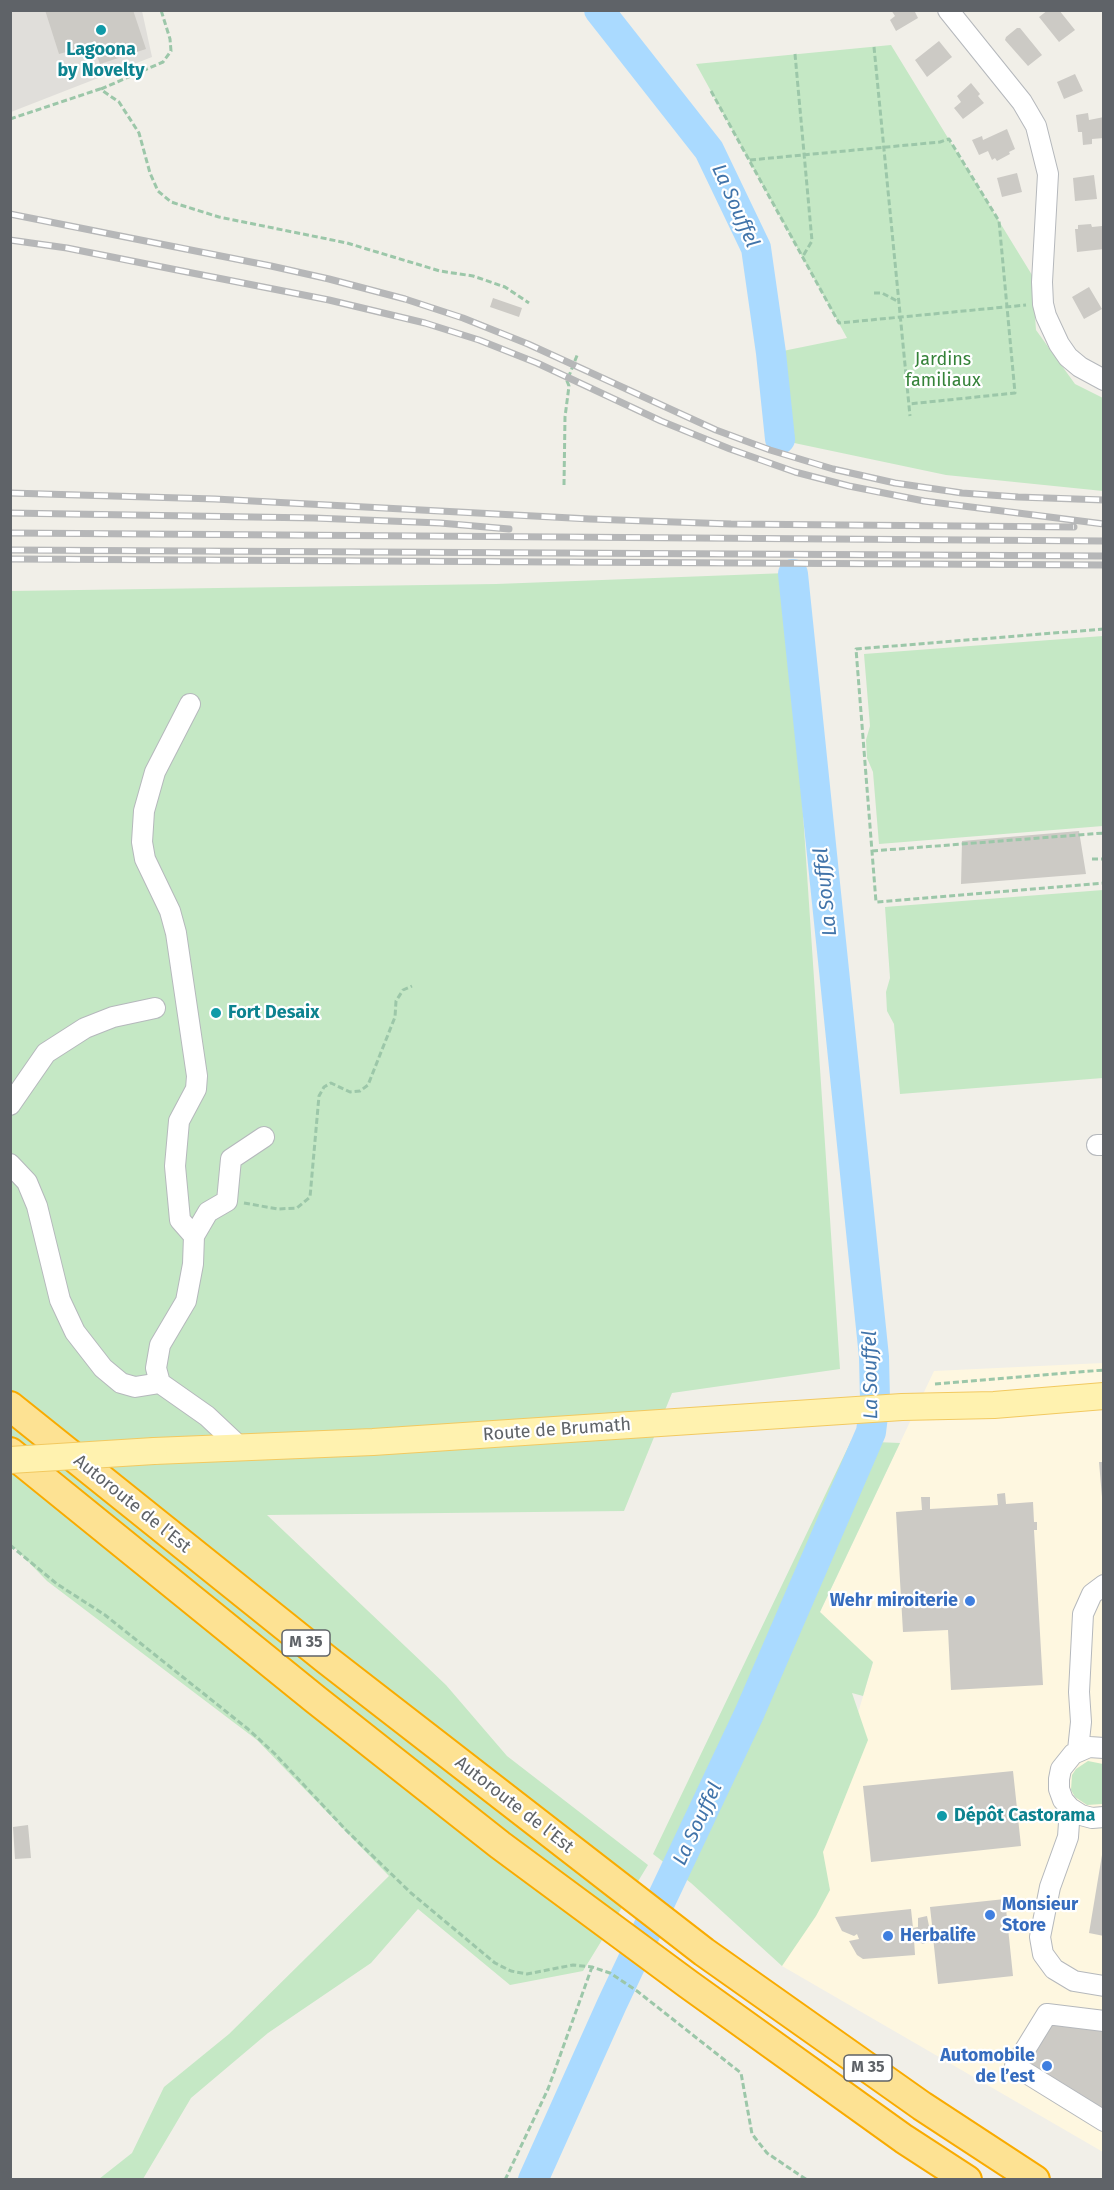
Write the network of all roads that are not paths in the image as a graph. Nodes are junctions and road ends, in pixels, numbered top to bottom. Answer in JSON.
{"nodes":[{"id":1,"x":948,"y":10,"type":"edge"},
{"id":2,"x":1104,"y":381,"type":"edge"},
{"id":3,"x":190,"y":704,"type":"dead end"},
{"id":4,"x":155,"y":1008,"type":"dead end"},
{"id":5,"x":10,"y":1105,"type":"edge"},
{"id":6,"x":264,"y":1137,"type":"dead end"},
{"id":7,"x":10,"y":1164,"type":"edge"},
{"id":8,"x":194,"y":1236,"type":"junction"},
{"id":9,"x":160,"y":1383,"type":"junction"},
{"id":10,"x":1104,"y":1387,"type":"edge"},
{"id":11,"x":1104,"y":1396,"type":"edge"},
{"id":12,"x":10,"y":1406,"type":"edge"},
{"id":13,"x":963,"y":1406,"type":"junction"},
{"id":14,"x":240,"y":1447,"type":"junction"},
{"id":15,"x":10,"y":1452,"type":"edge"},
{"id":16,"x":10,"y":1460,"type":"edge"},
{"id":17,"x":1104,"y":1585,"type":"edge"},
{"id":18,"x":1081,"y":1722,"type":"junction"},
{"id":19,"x":1102,"y":1748,"type":"edge"},
{"id":20,"x":1078,"y":1750,"type":"junction"},
{"id":21,"x":1070,"y":1808,"type":"junction"},
{"id":22,"x":1098,"y":1817,"type":"edge"},
{"id":23,"x":1068,"y":1837,"type":"junction"},
{"id":24,"x":1104,"y":1986,"type":"edge"},
{"id":25,"x":1104,"y":2021,"type":"edge"},
{"id":26,"x":1104,"y":2121,"type":"edge"},
{"id":27,"x":968,"y":2180,"type":"edge"},
{"id":28,"x":1035,"y":2180,"type":"edge"}],
"edges":[{"from":1,"to":2,"type":"street"},
{"from":3,"to":8,"type":"street"},
{"from":4,"to":5,"type":"street"},
{"from":6,"to":8,"type":"street"},
{"from":7,"to":9,"type":"street"},
{"from":8,"to":9,"type":"street"},
{"from":9,"to":14,"type":"street"},
{"from":10,"to":13,"type":"main road"},
{"from":11,"to":13,"type":"main road","name":"Route de Brumath"},
{"from":12,"to":28,"type":"highway","name":"Autoroute de l’Est","number":"M 35"},
{"from":13,"to":14,"type":"main road","name":"Route de Brumath"},
{"from":14,"to":16,"type":"main road","name":"Route de Brumath","bridge":true},
{"from":15,"to":27,"type":"highway","name":"Autoroute de l’Est","number":"M 35"},
{"from":17,"to":18,"type":"street"},
{"from":18,"to":19,"type":"street"},
{"from":18,"to":20,"type":"street"},
{"from":19,"to":20,"type":"street"},
{"from":20,"to":21,"type":"street"},
{"from":21,"to":22,"type":"street"},
{"from":21,"to":23,"type":"street"},
{"from":22,"to":23,"type":"street"},
{"from":23,"to":24,"type":"street"},
{"from":25,"to":26,"type":"street"}]}
